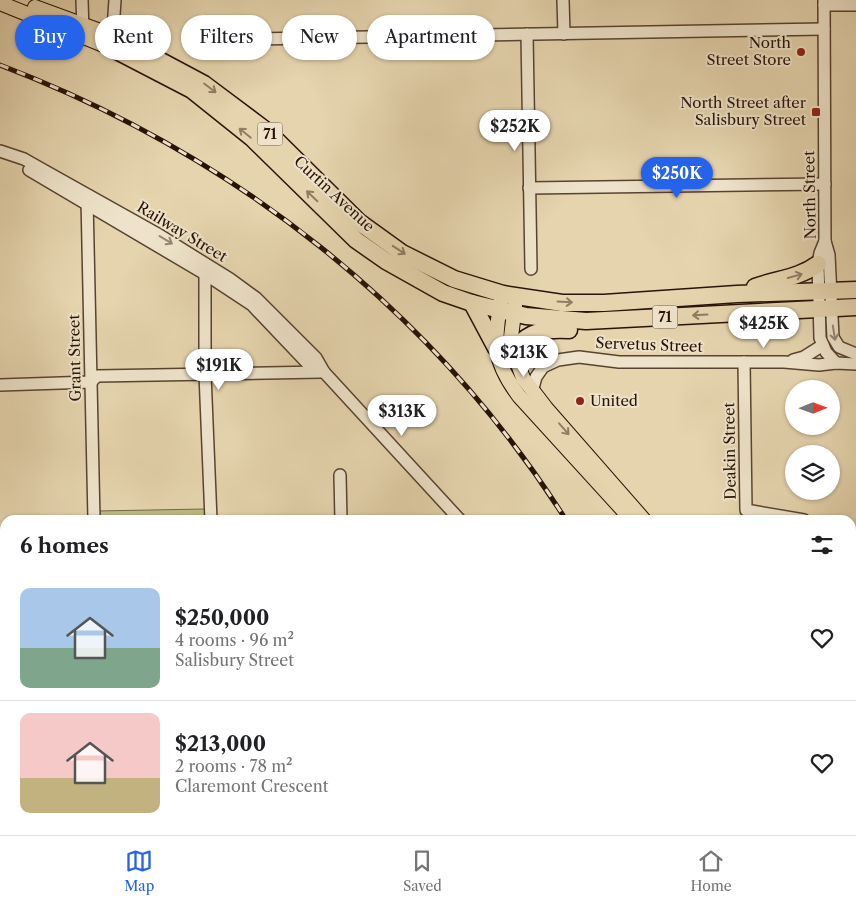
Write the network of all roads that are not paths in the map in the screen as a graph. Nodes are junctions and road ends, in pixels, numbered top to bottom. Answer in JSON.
{"nodes":[{"id":1,"x":14,"y":0,"type":"edge"},
{"id":2,"x":82,"y":0,"type":"edge"},
{"id":3,"x":115,"y":0,"type":"edge"},
{"id":4,"x":563,"y":0,"type":"edge"},
{"id":5,"x":0,"y":2,"type":"edge"},
{"id":6,"x":824,"y":3,"type":"edge"},
{"id":7,"x":856,"y":5,"type":"edge"},
{"id":8,"x":39,"y":15,"type":"edge"},
{"id":9,"x":48,"y":15,"type":"edge"},
{"id":10,"x":82,"y":15,"type":"edge"},
{"id":11,"x":114,"y":15,"type":"edge"},
{"id":12,"x":824,"y":29,"type":"junction"},
{"id":13,"x":526,"y":34,"type":"junction"},
{"id":14,"x":564,"y":34,"type":"junction"},
{"id":15,"x":272,"y":39,"type":"edge"},
{"id":16,"x":143,"y":60,"type":"edge"},
{"id":17,"x":152,"y":60,"type":"edge"},
{"id":18,"x":0,"y":151,"type":"edge"},
{"id":19,"x":0,"y":159,"type":"edge"},
{"id":20,"x":825,"y":184,"type":"junction"},
{"id":21,"x":529,"y":188,"type":"junction"},
{"id":22,"x":86,"y":200,"type":"junction"},
{"id":23,"x":825,"y":241,"type":"junction"},
{"id":24,"x":818,"y":264,"type":"junction"},
{"id":25,"x":205,"y":269,"type":"junction"},
{"id":26,"x":531,"y":269,"type":"dead end"},
{"id":27,"x":824,"y":290,"type":"junction"},
{"id":28,"x":856,"y":290,"type":"edge"},
{"id":29,"x":737,"y":294,"type":"junction"},
{"id":30,"x":510,"y":296,"type":"junction"},
{"id":31,"x":472,"y":303,"type":"junction"},
{"id":32,"x":856,"y":307,"type":"edge"},
{"id":33,"x":825,"y":308,"type":"junction"},
{"id":34,"x":506,"y":312,"type":"junction"},
{"id":35,"x":617,"y":320,"type":"junction"},
{"id":36,"x":823,"y":345,"type":"junction"},
{"id":37,"x":496,"y":348,"type":"junction"},
{"id":38,"x":513,"y":350,"type":"junction"},
{"id":39,"x":852,"y":353,"type":"edge"},
{"id":40,"x":744,"y":362,"type":"junction"},
{"id":41,"x":784,"y":362,"type":"junction"},
{"id":42,"x":836,"y":362,"type":"junction"},
{"id":43,"x":856,"y":364,"type":"edge"},
{"id":44,"x":324,"y":372,"type":"junction"},
{"id":45,"x":205,"y":374,"type":"junction"},
{"id":46,"x":91,"y":382,"type":"junction"},
{"id":47,"x":0,"y":384,"type":"edge"},
{"id":48,"x":532,"y":392,"type":"junction"},
{"id":49,"x":541,"y":412,"type":"junction"},
{"id":50,"x":340,"y":475,"type":"dead end"},
{"id":51,"x":94,"y":515,"type":"edge"},
{"id":52,"x":211,"y":515,"type":"edge"},
{"id":53,"x":341,"y":515,"type":"edge"},
{"id":54,"x":455,"y":515,"type":"edge"},
{"id":55,"x":628,"y":515,"type":"edge"},
{"id":56,"x":639,"y":515,"type":"edge"},
{"id":57,"x":775,"y":515,"type":"edge"}],
"edges":[{"from":1,"to":9,"type":"main road","name":"Curtin Avenue","number":"71"},
{"from":2,"to":10,"type":"street"},
{"from":3,"to":11,"type":"street"},
{"from":4,"to":14,"type":"street"},
{"from":5,"to":8,"type":"main road","name":"Curtin Avenue","number":"71"},
{"from":6,"to":7,"type":"street"},
{"from":6,"to":12,"type":"street","name":"North Street"},
{"from":12,"to":14,"type":"street"},
{"from":12,"to":20,"type":"street","name":"North Street"},
{"from":13,"to":14,"type":"street"},
{"from":13,"to":15,"type":"street"},
{"from":13,"to":21,"type":"street"},
{"from":31,"to":16,"type":"highway","name":"Curtin Avenue","number":"71","one_way":true},
{"from":17,"to":30,"type":"highway","name":"Curtin Avenue","number":"71","one_way":true},
{"from":18,"to":22,"type":"street","name":"Railway Street"},
{"from":19,"to":22,"type":"street","name":"Railway Street"},
{"from":20,"to":21,"type":"street"},
{"from":20,"to":23,"type":"street","name":"North Street"},
{"from":21,"to":26,"type":"street"},
{"from":22,"to":25,"type":"street","name":"Railway Street"},
{"from":22,"to":46,"type":"street","name":"Grant Street"},
{"from":23,"to":24,"type":"street"},
{"from":23,"to":27,"type":"street","name":"North Street"},
{"from":24,"to":27,"type":"street"},
{"from":29,"to":24,"type":"highway","one_way":true},
{"from":25,"to":44,"type":"street","name":"Railway Street"},
{"from":25,"to":45,"type":"street"},
{"from":27,"to":28,"type":"highway","number":"71"},
{"from":27,"to":29,"type":"highway","number":"71"},
{"from":27,"to":33,"type":"street"},
{"from":30,"to":29,"type":"highway","number":"71","one_way":true},
{"from":30,"to":34,"type":"main road"},
{"from":31,"to":34,"type":"highway","number":"71"},
{"from":31,"to":37,"type":"highway"},
{"from":32,"to":33,"type":"highway","number":"71"},
{"from":33,"to":35,"type":"highway","number":"71","one_way":true},
{"from":33,"to":36,"type":"street"},
{"from":33,"to":39,"type":"street","one_way":true},
{"from":34,"to":35,"type":"highway","number":"71"},
{"from":34,"to":37,"type":"main road"},
{"from":34,"to":38,"type":"main road"},
{"from":35,"to":38,"type":"highway"},
{"from":36,"to":41,"type":"street","name":"Servetus Street"},
{"from":36,"to":42,"type":"street"},
{"from":37,"to":49,"type":"main road"},
{"from":38,"to":48,"type":"main road"},
{"from":40,"to":41,"type":"street","name":"Servetus Street"},
{"from":40,"to":48,"type":"street","name":"Servetus Street"},
{"from":40,"to":57,"type":"street","name":"Deakin Street"},
{"from":41,"to":42,"type":"street","name":"Servetus Street"},
{"from":42,"to":43,"type":"street","name":"Servetus Street"},
{"from":44,"to":45,"type":"street"},
{"from":44,"to":54,"type":"street","name":"Railway Street"},
{"from":45,"to":46,"type":"street"},
{"from":45,"to":52,"type":"street"},
{"from":46,"to":47,"type":"street"},
{"from":46,"to":51,"type":"street","name":"Grant Street"},
{"from":48,"to":49,"type":"main road"},
{"from":49,"to":55,"type":"main road"},
{"from":49,"to":56,"type":"main road","one_way":true},
{"from":50,"to":53,"type":"street"}]}
